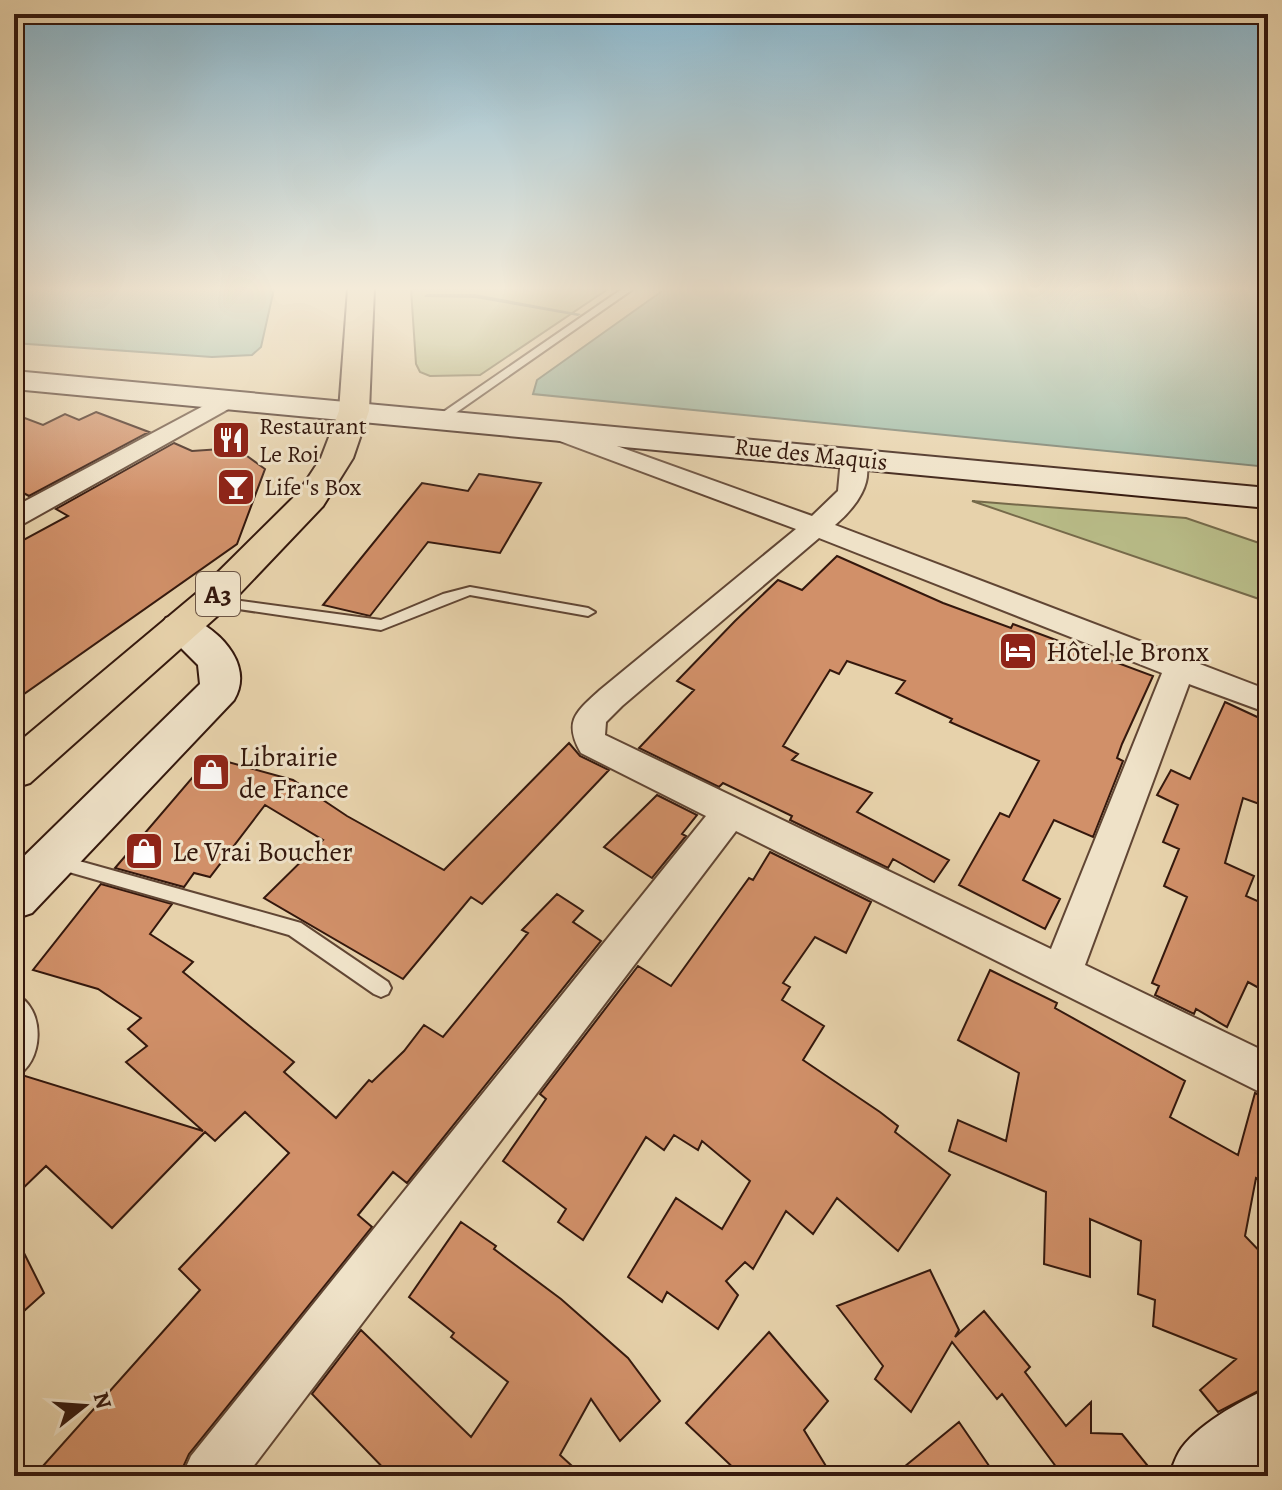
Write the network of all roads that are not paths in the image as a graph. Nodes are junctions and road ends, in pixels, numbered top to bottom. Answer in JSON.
{"nodes":[{"id":1,"x":357,"y":359,"type":"edge"},
{"id":2,"x":527,"y":359,"type":"edge"},
{"id":3,"x":14,"y":380,"type":"edge"},
{"id":4,"x":224,"y":402,"type":"junction"},
{"id":5,"x":354,"y":411,"type":"junction"},
{"id":6,"x":440,"y":419,"type":"junction"},
{"id":7,"x":550,"y":429,"type":"junction"},
{"id":8,"x":853,"y":459,"type":"junction"},
{"id":9,"x":1268,"y":498,"type":"edge"},
{"id":10,"x":14,"y":518,"type":"edge"},
{"id":11,"x":818,"y":528,"type":"junction"},
{"id":12,"x":588,"y":612,"type":"dead end"},
{"id":13,"x":196,"y":614,"type":"junction"},
{"id":14,"x":1179,"y":669,"type":"junction"},
{"id":15,"x":1268,"y":702,"type":"edge"},
{"id":16,"x":24,"y":757,"type":"edge"},
{"id":17,"x":731,"y":811,"type":"junction"},
{"id":18,"x":53,"y":860,"type":"junction"},
{"id":19,"x":14,"y":898,"type":"edge"},
{"id":20,"x":1062,"y":973,"type":"junction"},
{"id":21,"x":381,"y":988,"type":"dead end"},
{"id":22,"x":14,"y":1003,"type":"edge"},
{"id":23,"x":14,"y":1067,"type":"edge"},
{"id":24,"x":1268,"y":1075,"type":"edge"},
{"id":25,"x":211,"y":1476,"type":"edge"}],
"edges":[{"from":1,"to":5,"type":"highway","number":"A3"},
{"from":2,"to":6,"type":"lane"},
{"from":3,"to":4,"type":"street","name":"Rue des Maquis"},
{"from":4,"to":5,"type":"street","name":"Rue des Maquis"},
{"from":4,"to":10,"type":"street"},
{"from":5,"to":6,"type":"street","name":"Rue des Maquis"},
{"from":5,"to":13,"type":"highway","number":"A3"},
{"from":6,"to":7,"type":"street","name":"Rue des Maquis"},
{"from":7,"to":8,"type":"street","name":"Rue des Maquis"},
{"from":7,"to":11,"type":"street"},
{"from":8,"to":9,"type":"street","name":"Rue des Maquis"},
{"from":8,"to":11,"type":"street"},
{"from":11,"to":14,"type":"street"},
{"from":11,"to":17,"type":"street"},
{"from":12,"to":13,"type":"lane"},
{"from":13,"to":16,"type":"highway","number":"A3"},
{"from":13,"to":18,"type":"street"},
{"from":14,"to":15,"type":"street"},
{"from":14,"to":20,"type":"street"},
{"from":17,"to":20,"type":"street"},
{"from":17,"to":25,"type":"street"},
{"from":18,"to":19,"type":"street"},
{"from":18,"to":21,"type":"lane"},
{"from":20,"to":24,"type":"street"},
{"from":22,"to":23,"type":"lane"}]}
